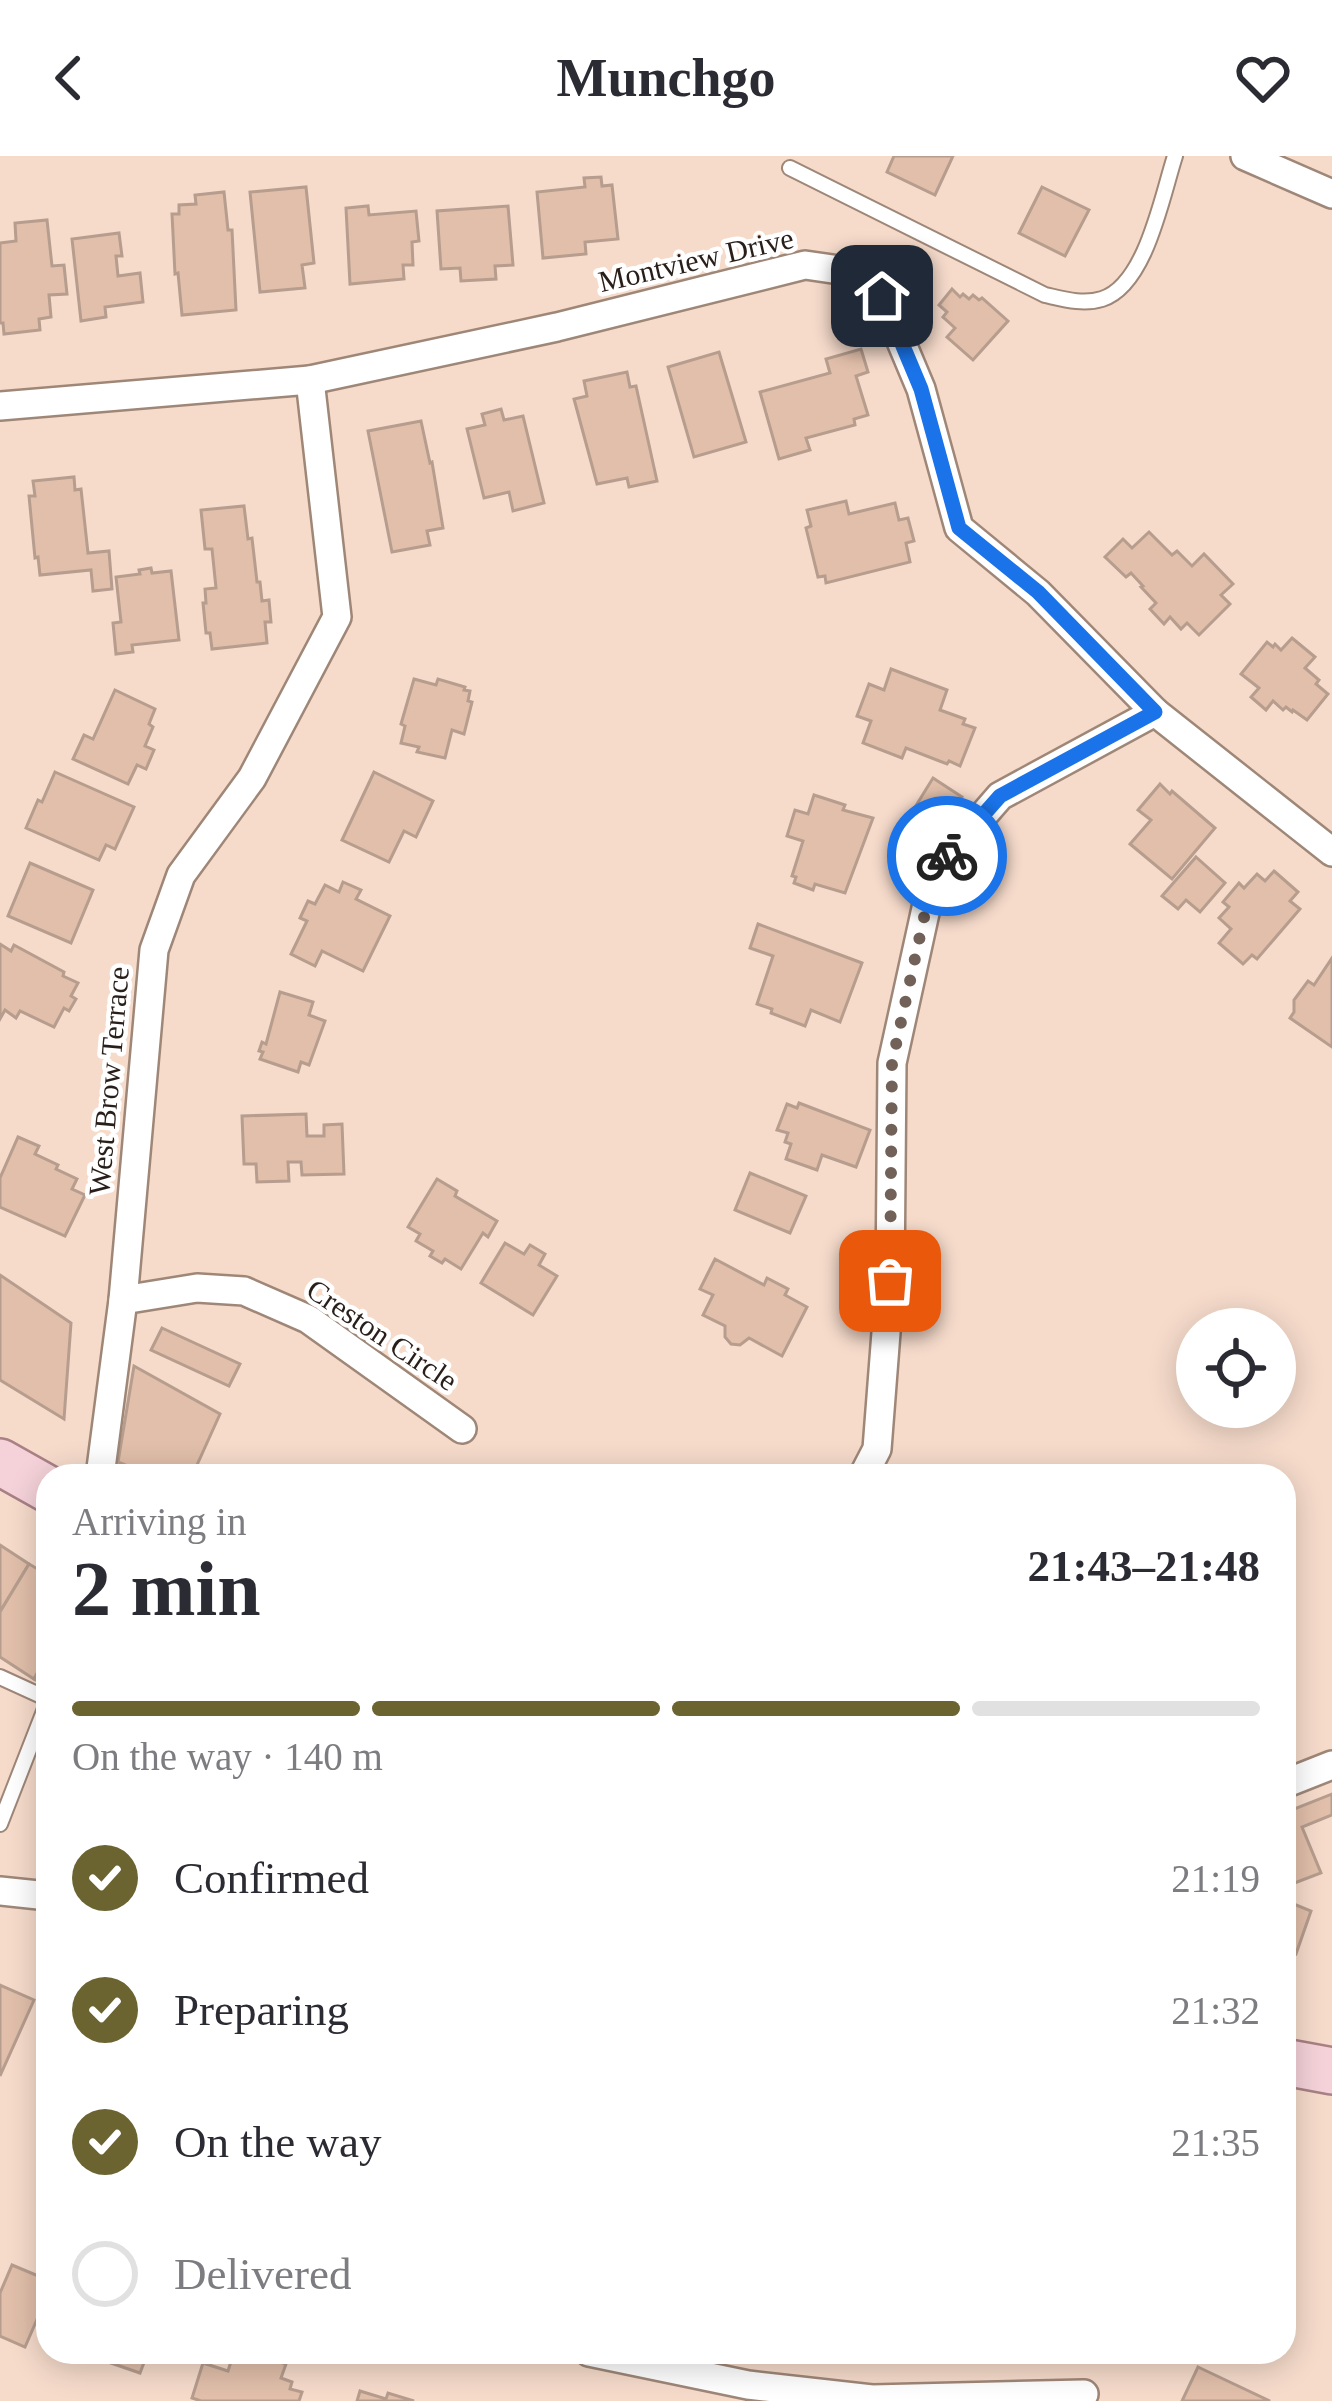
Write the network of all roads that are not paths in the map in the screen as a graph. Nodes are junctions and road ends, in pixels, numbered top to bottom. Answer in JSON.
{"nodes":[{"id":1,"x":1175,"y":156,"type":"edge"},
{"id":2,"x":1245,"y":156,"type":"edge"},
{"id":3,"x":790,"y":168,"type":"dead end"},
{"id":4,"x":1332,"y":194,"type":"edge"},
{"id":5,"x":310,"y":380,"type":"junction"},
{"id":6,"x":0,"y":406,"type":"edge"},
{"id":7,"x":1155,"y":712,"type":"junction"},
{"id":8,"x":1332,"y":852,"type":"edge"},
{"id":9,"x":123,"y":1300,"type":"junction"},
{"id":10,"x":462,"y":1429,"type":"dead end"},
{"id":11,"x":0,"y":1462,"type":"edge"},
{"id":12,"x":102,"y":1464,"type":"edge"},
{"id":13,"x":869,"y":1464,"type":"edge"},
{"id":14,"x":36,"y":1482,"type":"edge"},
{"id":15,"x":0,"y":1677,"type":"edge"},
{"id":16,"x":36,"y":1694,"type":"edge"},
{"id":17,"x":36,"y":1731,"type":"edge"},
{"id":18,"x":1332,"y":1765,"type":"edge"},
{"id":19,"x":1296,"y":1779,"type":"edge"},
{"id":20,"x":0,"y":1824,"type":"edge"},
{"id":21,"x":0,"y":1891,"type":"edge"},
{"id":22,"x":36,"y":1895,"type":"edge"},
{"id":23,"x":1296,"y":2064,"type":"edge"},
{"id":24,"x":1332,"y":2071,"type":"edge"},
{"id":25,"x":647,"y":2364,"type":"edge"},
{"id":26,"x":1084,"y":2394,"type":"dead end"}],
"edges":[{"from":1,"to":3,"type":"lane"},
{"from":2,"to":4,"type":"street"},
{"from":5,"to":6,"type":"street","name":"Montview Drive"},
{"from":5,"to":7,"type":"street","name":"Montview Drive"},
{"from":5,"to":9,"type":"street","name":"West Brow Terrace"},
{"from":7,"to":8,"type":"street","name":"Montview Drive"},
{"from":7,"to":13,"type":"street"},
{"from":9,"to":10,"type":"street","name":"Creston Circle"},
{"from":9,"to":12,"type":"street","name":"West Brow Terrace"},
{"from":11,"to":14,"type":"main road"},
{"from":15,"to":16,"type":"lane"},
{"from":17,"to":20,"type":"lane"},
{"from":18,"to":19,"type":"street"},
{"from":21,"to":22,"type":"street"},
{"from":23,"to":24,"type":"main road"},
{"from":25,"to":26,"type":"street"}]}
